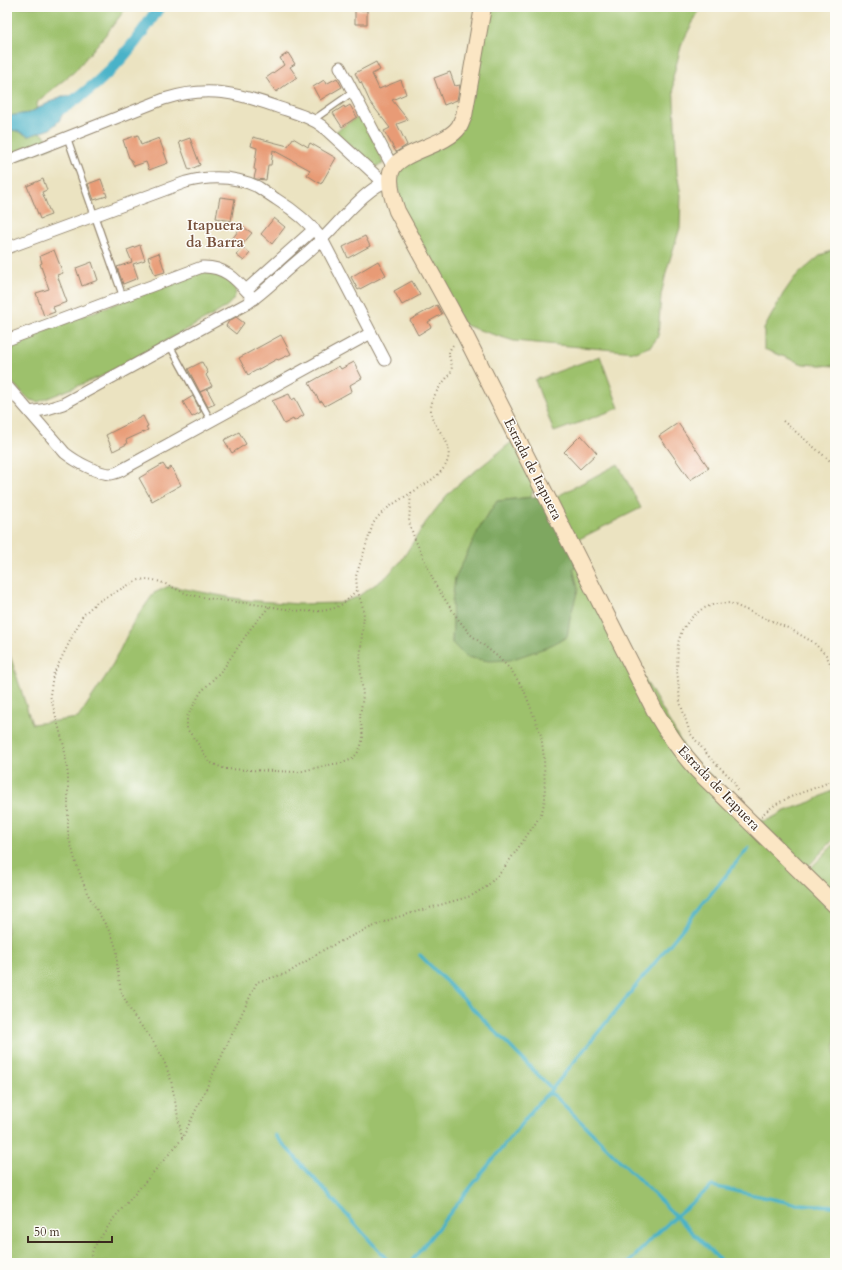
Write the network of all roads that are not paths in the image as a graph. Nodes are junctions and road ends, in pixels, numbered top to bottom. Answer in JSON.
{"nodes":[{"id":1,"x":483,"y":7,"type":"edge"},
{"id":2,"x":340,"y":67,"type":"dead end"},
{"id":3,"x":353,"y":92,"type":"junction"},
{"id":4,"x":313,"y":120,"type":"junction"},
{"id":5,"x":67,"y":137,"type":"junction"},
{"id":6,"x":7,"y":161,"type":"edge"},
{"id":7,"x":389,"y":177,"type":"junction"},
{"id":8,"x":95,"y":216,"type":"junction"},
{"id":9,"x":314,"y":229,"type":"junction"},
{"id":10,"x":322,"y":239,"type":"junction"},
{"id":11,"x":7,"y":248,"type":"edge"},
{"id":12,"x":246,"y":290,"type":"junction"},
{"id":13,"x":123,"y":297,"type":"junction"},
{"id":14,"x":254,"y":299,"type":"junction"},
{"id":15,"x":371,"y":333,"type":"junction"},
{"id":16,"x":7,"y":340,"type":"edge"},
{"id":17,"x":170,"y":346,"type":"junction"},
{"id":18,"x":385,"y":360,"type":"dead end"},
{"id":19,"x":7,"y":386,"type":"edge"},
{"id":20,"x":30,"y":412,"type":"junction"},
{"id":21,"x":211,"y":421,"type":"junction"},
{"id":22,"x":835,"y":905,"type":"edge"}],
"edges":[{"from":1,"to":7,"type":"street"},
{"from":2,"to":3,"type":"street"},
{"from":3,"to":4,"type":"lane"},
{"from":3,"to":7,"type":"street"},
{"from":4,"to":5,"type":"street"},
{"from":4,"to":7,"type":"street"},
{"from":5,"to":6,"type":"street"},
{"from":5,"to":8,"type":"lane"},
{"from":7,"to":10,"type":"street"},
{"from":7,"to":22,"type":"street","name":"Estrada de Itapuera"},
{"from":8,"to":9,"type":"street"},
{"from":8,"to":11,"type":"street"},
{"from":8,"to":13,"type":"lane"},
{"from":9,"to":10,"type":"street"},
{"from":9,"to":12,"type":"street"},
{"from":10,"to":14,"type":"street"},
{"from":10,"to":15,"type":"street"},
{"from":12,"to":13,"type":"street"},
{"from":12,"to":14,"type":"street"},
{"from":13,"to":16,"type":"street"},
{"from":14,"to":17,"type":"street"},
{"from":15,"to":18,"type":"street"},
{"from":15,"to":21,"type":"street"},
{"from":17,"to":20,"type":"street"},
{"from":17,"to":21,"type":"lane"},
{"from":19,"to":20,"type":"street"},
{"from":20,"to":21,"type":"street"}]}
